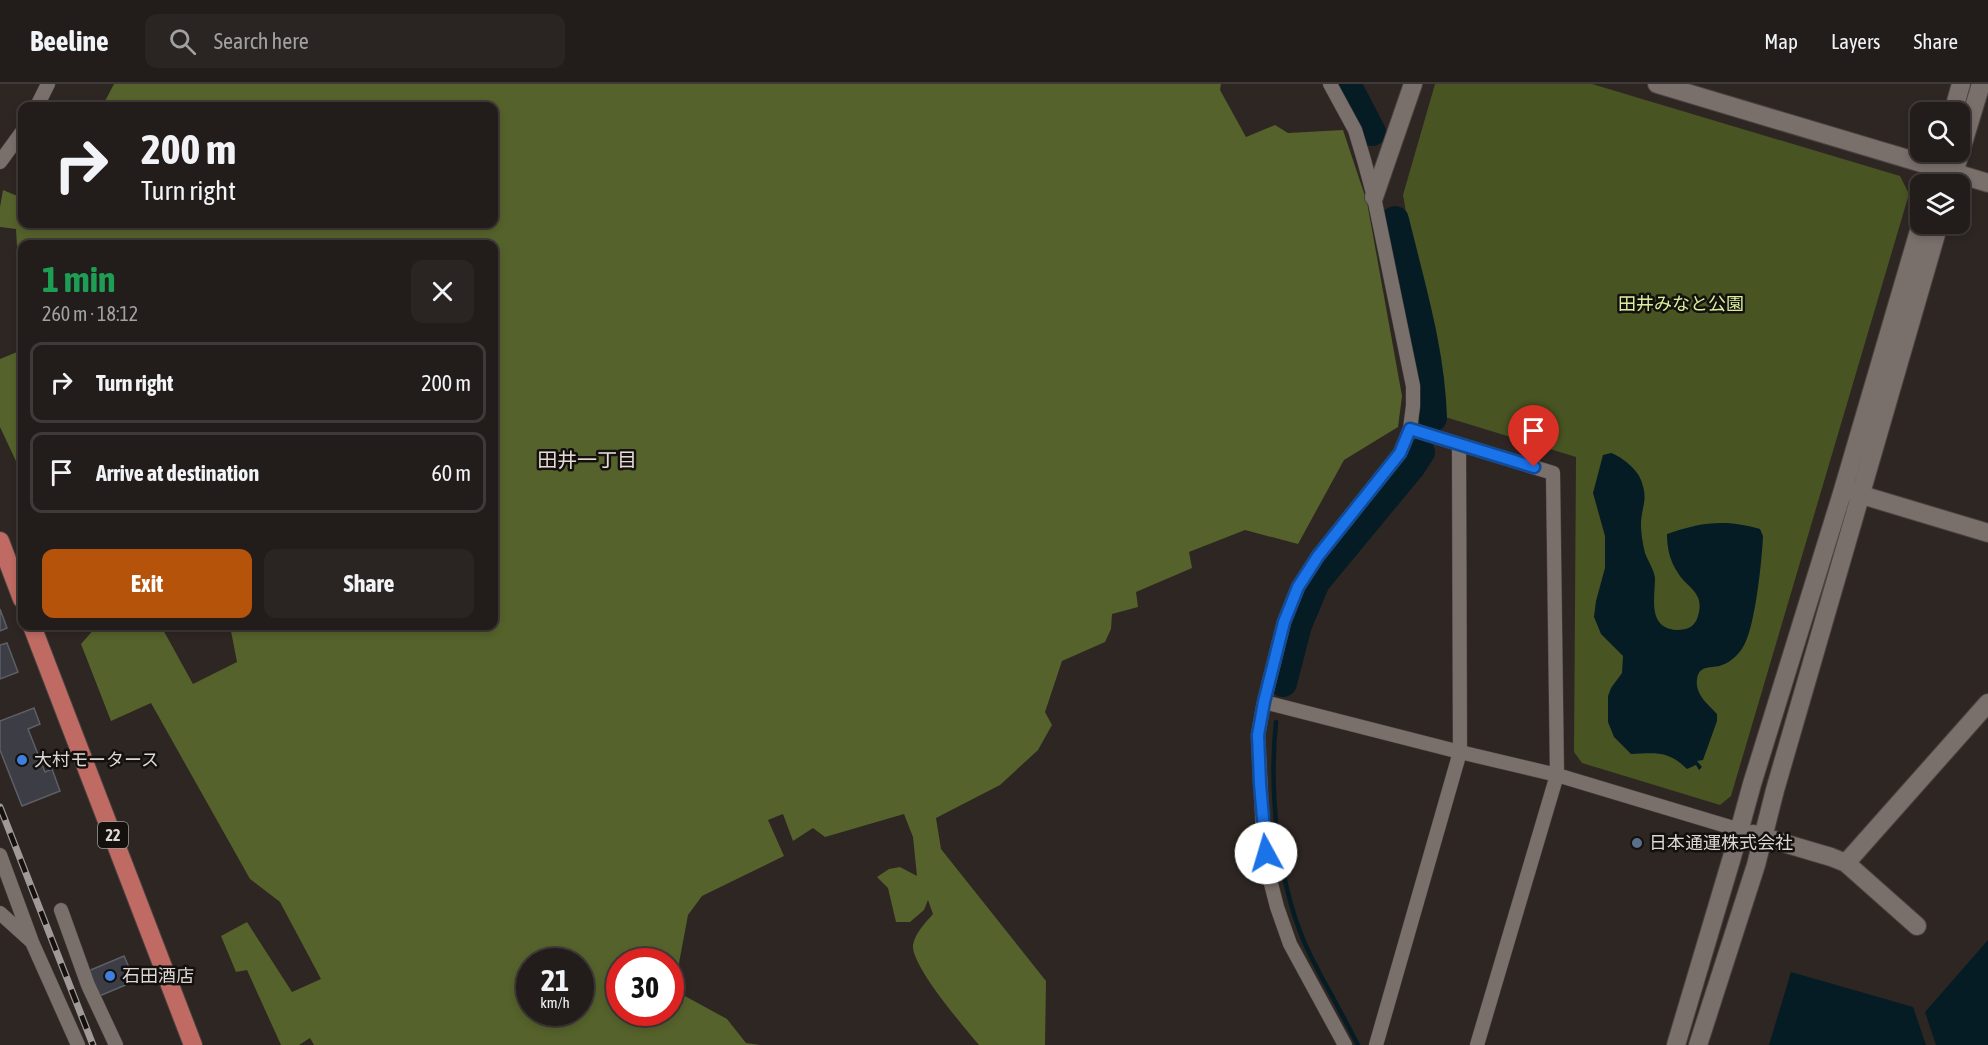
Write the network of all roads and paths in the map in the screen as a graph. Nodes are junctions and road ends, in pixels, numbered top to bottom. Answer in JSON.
{"nodes":[{"id":1,"x":48,"y":84,"type":"edge"},
{"id":2,"x":1330,"y":84,"type":"edge"},
{"id":3,"x":1413,"y":84,"type":"edge"},
{"id":4,"x":1657,"y":84,"type":"edge"},
{"id":5,"x":1961,"y":84,"type":"edge"},
{"id":6,"x":1981,"y":84,"type":"edge"},
{"id":7,"x":39,"y":102,"type":"edge"},
{"id":8,"x":1956,"y":102,"type":"edge"},
{"id":9,"x":18,"y":137,"type":"edge"},
{"id":10,"x":0,"y":162,"type":"edge"},
{"id":11,"x":1943,"y":172,"type":"edge"},
{"id":12,"x":1988,"y":183,"type":"edge"},
{"id":13,"x":1374,"y":197,"type":"junction"},
{"id":14,"x":1918,"y":234,"type":"edge"},
{"id":15,"x":1936,"y":234,"type":"edge"},
{"id":16,"x":1410,"y":429,"type":"junction"},
{"id":17,"x":1460,"y":444,"type":"junction"},
{"id":18,"x":1843,"y":490,"type":"junction"},
{"id":19,"x":1861,"y":495,"type":"junction"},
{"id":20,"x":1988,"y":533,"type":"edge"},
{"id":21,"x":0,"y":541,"type":"edge"},
{"id":22,"x":18,"y":589,"type":"edge"},
{"id":23,"x":34,"y":630,"type":"edge"},
{"id":24,"x":1264,"y":702,"type":"junction"},
{"id":25,"x":1988,"y":703,"type":"edge"},
{"id":26,"x":1460,"y":752,"type":"junction"},
{"id":27,"x":1557,"y":775,"type":"junction"},
{"id":28,"x":1740,"y":830,"type":"junction"},
{"id":29,"x":1763,"y":837,"type":"junction"},
{"id":30,"x":0,"y":855,"type":"edge"},
{"id":31,"x":1846,"y":863,"type":"junction"},
{"id":32,"x":61,"y":910,"type":"dead end"},
{"id":33,"x":0,"y":913,"type":"edge"},
{"id":34,"x":1917,"y":926,"type":"dead end"},
{"id":35,"x":32,"y":942,"type":"junction"},
{"id":36,"x":191,"y":1044,"type":"edge"},
{"id":37,"x":77,"y":1045,"type":"edge"},
{"id":38,"x":116,"y":1045,"type":"edge"},
{"id":39,"x":1345,"y":1045,"type":"edge"},
{"id":40,"x":1376,"y":1045,"type":"edge"},
{"id":41,"x":1477,"y":1045,"type":"edge"},
{"id":42,"x":1676,"y":1045,"type":"edge"},
{"id":43,"x":1698,"y":1045,"type":"edge"}],
"edges":[{"from":1,"to":7,"type":"street"},
{"from":2,"to":13,"type":"street"},
{"from":3,"to":13,"type":"street"},
{"from":4,"to":11,"type":"street"},
{"from":5,"to":8,"type":"street"},
{"from":6,"to":11,"type":"street"},
{"from":9,"to":10,"type":"street"},
{"from":11,"to":12,"type":"street"},
{"from":13,"to":16,"type":"street"},
{"from":14,"to":18,"type":"street"},
{"from":15,"to":19,"type":"street"},
{"from":16,"to":17,"type":"street"},
{"from":16,"to":24,"type":"street"},
{"from":17,"to":26,"type":"street"},
{"from":17,"to":27,"type":"street"},
{"from":18,"to":19,"type":"street"},
{"from":18,"to":28,"type":"street"},
{"from":19,"to":20,"type":"street"},
{"from":19,"to":29,"type":"street"},
{"from":21,"to":22,"type":"main road"},
{"from":23,"to":36,"type":"main road","number":"22"},
{"from":24,"to":26,"type":"street"},
{"from":24,"to":39,"type":"street"},
{"from":25,"to":31,"type":"street"},
{"from":26,"to":27,"type":"street"},
{"from":26,"to":40,"type":"street"},
{"from":27,"to":28,"type":"street"},
{"from":27,"to":41,"type":"street"},
{"from":28,"to":29,"type":"street"},
{"from":28,"to":42,"type":"street"},
{"from":29,"to":31,"type":"street"},
{"from":29,"to":43,"type":"street"},
{"from":30,"to":35,"type":"street"},
{"from":31,"to":34,"type":"street"},
{"from":32,"to":38,"type":"street"},
{"from":33,"to":35,"type":"street"},
{"from":35,"to":37,"type":"street"}]}
